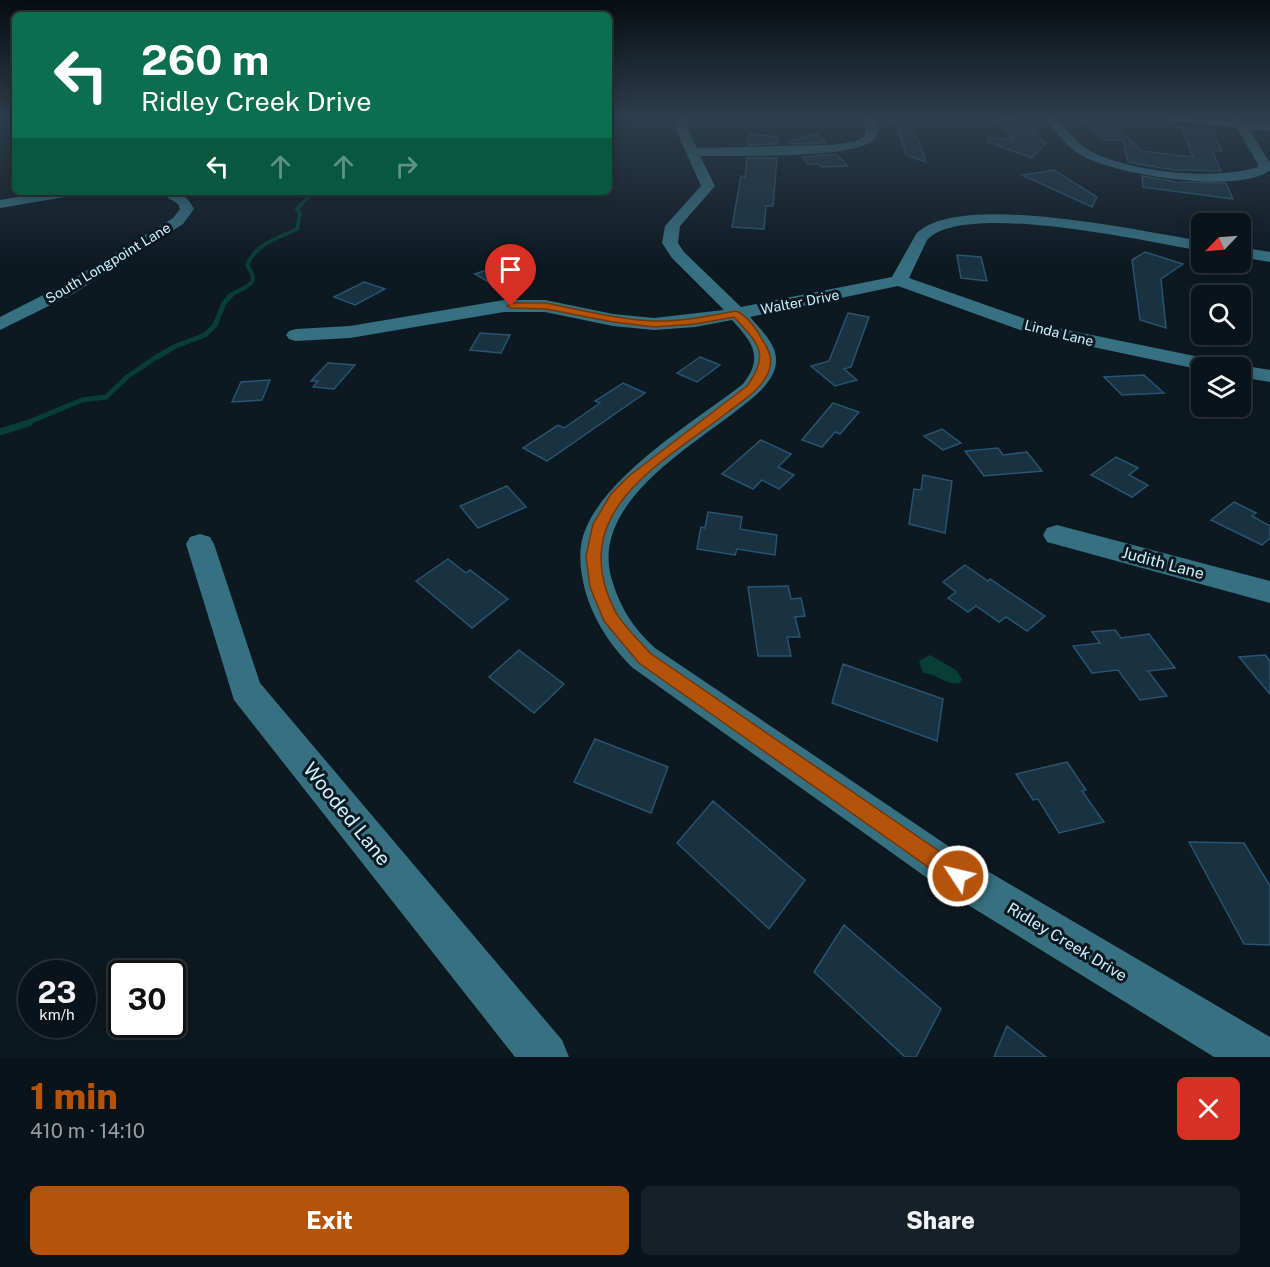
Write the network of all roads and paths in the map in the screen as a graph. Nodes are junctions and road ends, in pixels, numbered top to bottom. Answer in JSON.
{"nodes":[{"id":1,"x":700,"y":167,"type":"edge"},
{"id":2,"x":1139,"y":167,"type":"edge"},
{"id":3,"x":1264,"y":167,"type":"edge"},
{"id":4,"x":53,"y":195,"type":"edge"},
{"id":5,"x":171,"y":195,"type":"edge"},
{"id":6,"x":0,"y":204,"type":"edge"},
{"id":7,"x":1191,"y":244,"type":"edge"},
{"id":8,"x":1251,"y":254,"type":"edge"},
{"id":9,"x":1270,"y":257,"type":"edge"},
{"id":10,"x":899,"y":280,"type":"junction"},
{"id":11,"x":736,"y":314,"type":"junction"},
{"id":12,"x":0,"y":324,"type":"edge"},
{"id":13,"x":296,"y":335,"type":"dead end"},
{"id":14,"x":1191,"y":361,"type":"edge"},
{"id":15,"x":1251,"y":373,"type":"edge"},
{"id":16,"x":1270,"y":376,"type":"edge"},
{"id":17,"x":1057,"y":535,"type":"dead end"},
{"id":18,"x":200,"y":544,"type":"dead end"},
{"id":19,"x":1270,"y":592,"type":"edge"},
{"id":20,"x":545,"y":1057,"type":"edge"},
{"id":21,"x":1258,"y":1057,"type":"edge"}],
"edges":[{"from":1,"to":11,"type":"street","name":"Ridley Creek Drive"},
{"from":2,"to":3,"type":"street"},
{"from":4,"to":6,"type":"street"},
{"from":5,"to":12,"type":"street","name":"South Longpoint Lane"},
{"from":7,"to":10,"type":"street"},
{"from":8,"to":9,"type":"street"},
{"from":10,"to":11,"type":"street","name":"Walter Drive"},
{"from":10,"to":14,"type":"street","name":"Linda Lane"},
{"from":11,"to":13,"type":"street","name":"Walter Drive"},
{"from":11,"to":21,"type":"street","name":"Ridley Creek Drive"},
{"from":15,"to":16,"type":"street"},
{"from":17,"to":19,"type":"street","name":"Judith Lane"},
{"from":18,"to":20,"type":"street","name":"Wooded Lane"}]}
